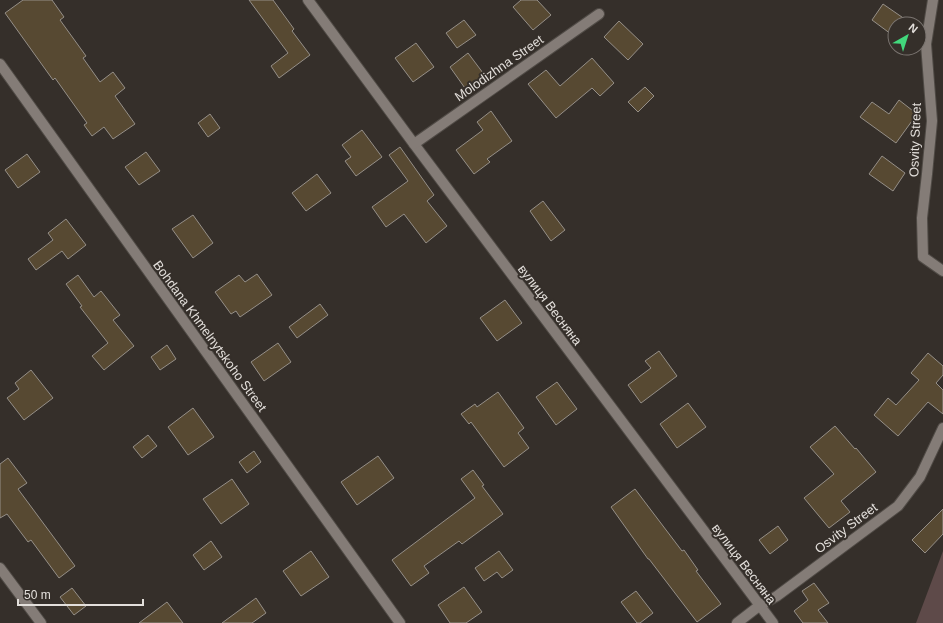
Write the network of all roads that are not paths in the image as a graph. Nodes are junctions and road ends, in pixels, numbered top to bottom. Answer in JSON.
{"nodes":[{"id":1,"x":308,"y":0,"type":"edge"},
{"id":2,"x":933,"y":0,"type":"edge"},
{"id":3,"x":599,"y":14,"type":"dead end"},
{"id":4,"x":0,"y":64,"type":"edge"},
{"id":5,"x":414,"y":144,"type":"junction"},
{"id":6,"x":943,"y":271,"type":"edge"},
{"id":7,"x":943,"y":428,"type":"edge"},
{"id":8,"x":0,"y":568,"type":"edge"},
{"id":9,"x":759,"y":606,"type":"junction"},
{"id":10,"x":41,"y":623,"type":"edge"},
{"id":11,"x":400,"y":623,"type":"edge"},
{"id":12,"x":737,"y":623,"type":"edge"},
{"id":13,"x":773,"y":623,"type":"edge"}],
"edges":[{"from":1,"to":5,"type":"street","name":"вулиця Весняна"},
{"from":2,"to":6,"type":"street","name":"Osvity Street"},
{"from":3,"to":5,"type":"street","name":"Molodizhna Street"},
{"from":4,"to":11,"type":"street","name":"Bohdana Khmelnytskoho Street"},
{"from":5,"to":9,"type":"street","name":"вулиця Весняна"},
{"from":7,"to":9,"type":"street","name":"Osvity Street"},
{"from":8,"to":10,"type":"street"},
{"from":9,"to":12,"type":"street","name":"Osvity Street"},
{"from":9,"to":13,"type":"street","name":"вулиця Весняна"}]}
